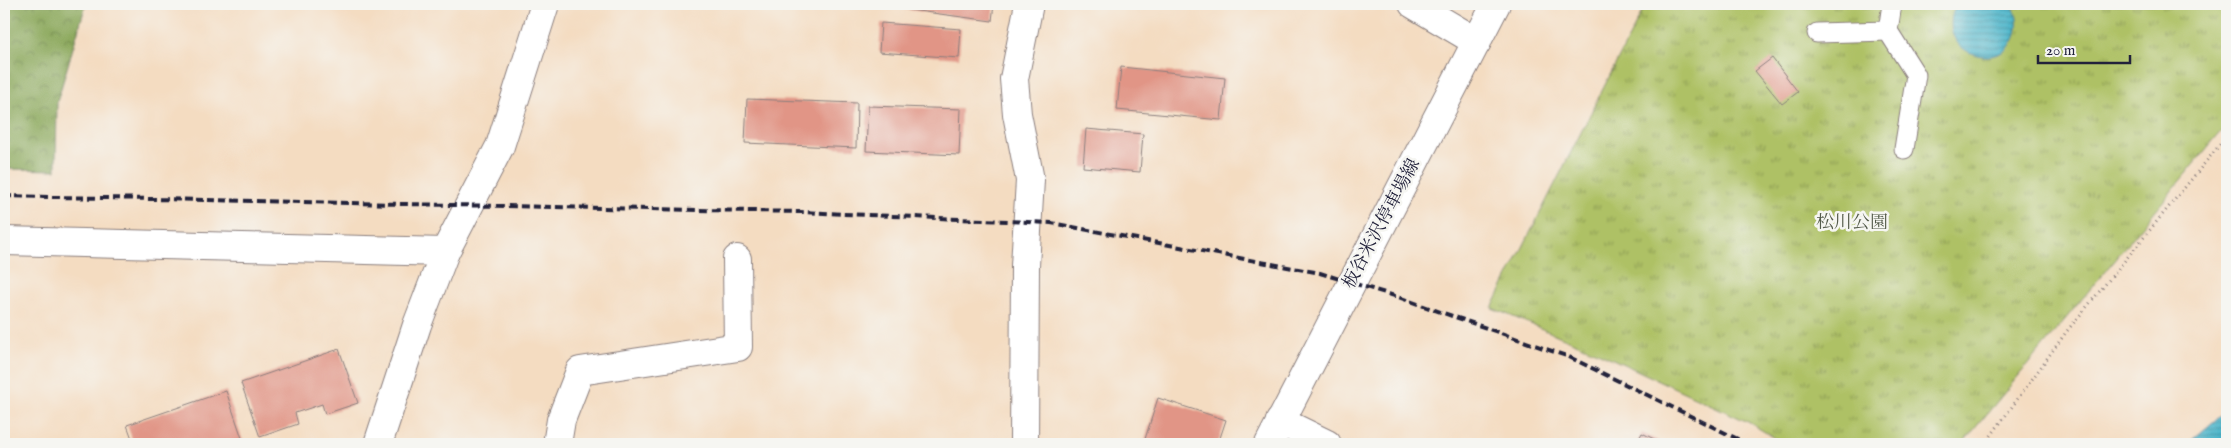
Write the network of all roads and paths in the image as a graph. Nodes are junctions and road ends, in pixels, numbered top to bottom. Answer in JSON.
{"nodes":[{"id":1,"x":545,"y":4,"type":"edge"},
{"id":2,"x":1029,"y":4,"type":"edge"},
{"id":3,"x":1413,"y":4,"type":"edge"},
{"id":4,"x":1496,"y":4,"type":"edge"},
{"id":5,"x":1892,"y":4,"type":"edge"},
{"id":6,"x":1888,"y":31,"type":"junction"},
{"id":7,"x":1817,"y":33,"type":"dead end"},
{"id":8,"x":1477,"y":42,"type":"junction"},
{"id":9,"x":2227,"y":136,"type":"edge"},
{"id":10,"x":1904,"y":149,"type":"dead end"},
{"id":11,"x":4,"y":241,"type":"edge"},
{"id":12,"x":445,"y":252,"type":"junction"},
{"id":13,"x":737,"y":259,"type":"dead end"},
{"id":14,"x":1274,"y":433,"type":"edge"},
{"id":15,"x":378,"y":444,"type":"edge"},
{"id":16,"x":557,"y":444,"type":"edge"},
{"id":17,"x":1024,"y":444,"type":"edge"},
{"id":18,"x":1328,"y":444,"type":"edge"},
{"id":19,"x":1985,"y":444,"type":"edge"}],
"edges":[{"from":1,"to":12,"type":"street"},
{"from":2,"to":17,"type":"street"},
{"from":3,"to":8,"type":"street"},
{"from":4,"to":8,"type":"street","name":"板谷米沢停車場線"},
{"from":5,"to":6,"type":"lane"},
{"from":6,"to":7,"type":"lane"},
{"from":6,"to":10,"type":"lane"},
{"from":8,"to":14,"type":"street","name":"板谷米沢停車場線"},
{"from":9,"to":19,"type":"path"},
{"from":11,"to":12,"type":"street"},
{"from":12,"to":15,"type":"street"},
{"from":13,"to":16,"type":"street"},
{"from":14,"to":18,"type":"street"}]}
